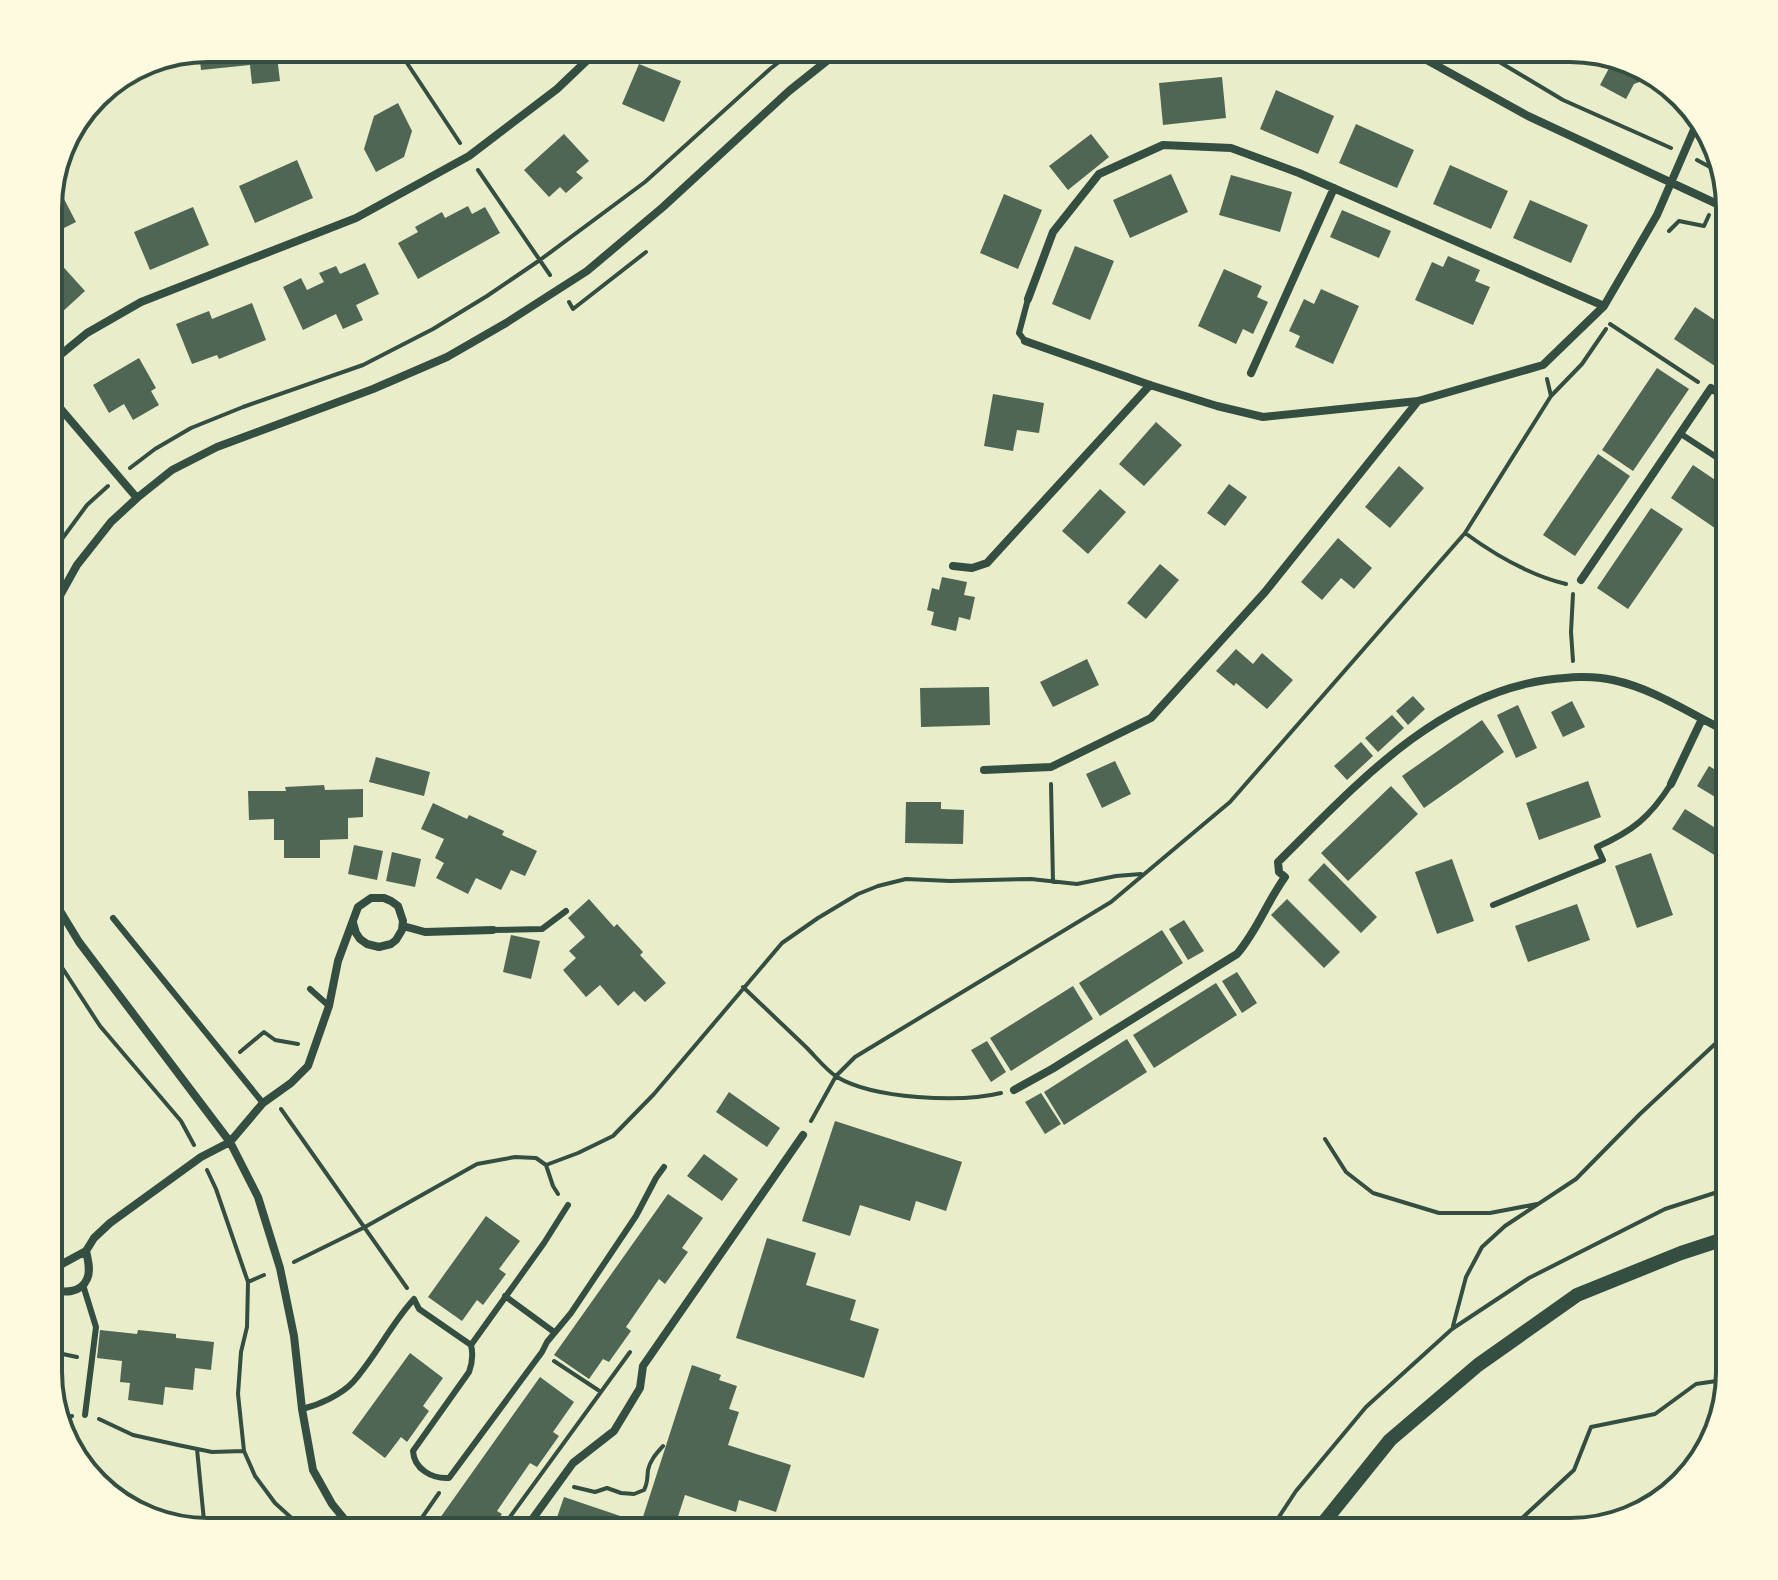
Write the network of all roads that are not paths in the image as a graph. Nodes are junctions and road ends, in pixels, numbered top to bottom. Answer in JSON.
{"nodes":[{"id":1,"x":585,"y":62,"type":"edge"},
{"id":2,"x":825,"y":62,"type":"edge"},
{"id":3,"x":1430,"y":62,"type":"edge"},
{"id":4,"x":1693,"y":131,"type":"edge"},
{"id":5,"x":1671,"y":182,"type":"junction"},
{"id":6,"x":1334,"y":188,"type":"junction"},
{"id":7,"x":1716,"y":204,"type":"edge"},
{"id":8,"x":1028,"y":299,"type":"joint"},
{"id":9,"x":1604,"y":306,"type":"junction"},
{"id":10,"x":1025,"y":341,"type":"joint"},
{"id":11,"x":62,"y":354,"type":"edge"},
{"id":12,"x":1251,"y":373,"type":"dead end"},
{"id":13,"x":1150,"y":385,"type":"junction"},
{"id":14,"x":1716,"y":391,"type":"edge"},
{"id":15,"x":1418,"y":401,"type":"junction"},
{"id":16,"x":62,"y":410,"type":"edge"},
{"id":17,"x":1681,"y":434,"type":"junction"},
{"id":18,"x":1716,"y":457,"type":"edge"},
{"id":19,"x":137,"y":498,"type":"junction"},
{"id":20,"x":953,"y":566,"type":"dead end"},
{"id":21,"x":1581,"y":580,"type":"dead end"},
{"id":22,"x":62,"y":592,"type":"edge"},
{"id":23,"x":1702,"y":719,"type":"junction"},
{"id":24,"x":1716,"y":726,"type":"edge"},
{"id":25,"x":984,"y":770,"type":"dead end"},
{"id":26,"x":1671,"y":784,"type":"joint"},
{"id":27,"x":1493,"y":905,"type":"dead end"},
{"id":28,"x":566,"y":911,"type":"dead end"},
{"id":29,"x":62,"y":914,"type":"edge"},
{"id":30,"x":113,"y":918,"type":"dead end"},
{"id":31,"x":353,"y":923,"type":"junction"},
{"id":32,"x":403,"y":926,"type":"junction"},
{"id":33,"x":493,"y":930,"type":"joint"},
{"id":34,"x":310,"y":989,"type":"dead end"},
{"id":35,"x":329,"y":1006,"type":"junction"},
{"id":36,"x":1014,"y":1090,"type":"road end"},
{"id":37,"x":263,"y":1103,"type":"junction"},
{"id":38,"x":803,"y":1135,"type":"road end"},
{"id":39,"x":230,"y":1142,"type":"junction"},
{"id":40,"x":664,"y":1167,"type":"dead end"},
{"id":41,"x":568,"y":1205,"type":"road end"},
{"id":42,"x":1716,"y":1242,"type":"edge"},
{"id":43,"x":86,"y":1251,"type":"junction"},
{"id":44,"x":62,"y":1264,"type":"edge"},
{"id":45,"x":83,"y":1285,"type":"junction"},
{"id":46,"x":62,"y":1292,"type":"edge"},
{"id":47,"x":505,"y":1296,"type":"junction"},
{"id":48,"x":554,"y":1332,"type":"junction"},
{"id":49,"x":471,"y":1345,"type":"junction"},
{"id":50,"x":302,"y":1409,"type":"junction"},
{"id":51,"x":85,"y":1415,"type":"road end"},
{"id":52,"x":343,"y":1518,"type":"edge"},
{"id":53,"x":533,"y":1518,"type":"edge"},
{"id":54,"x":1327,"y":1518,"type":"edge"}],
"edges":[{"from":1,"to":11,"type":"street"},
{"from":2,"to":19,"type":"street"},
{"from":3,"to":5,"type":"street"},
{"from":4,"to":5,"type":"street"},
{"from":5,"to":7,"type":"street"},
{"from":5,"to":9,"type":"street"},
{"from":6,"to":8,"type":"street"},
{"from":6,"to":9,"type":"street"},
{"from":6,"to":12,"type":"street"},
{"from":8,"to":10,"type":"lane"},
{"from":9,"to":15,"type":"street"},
{"from":10,"to":13,"type":"street"},
{"from":13,"to":15,"type":"street"},
{"from":13,"to":20,"type":"street"},
{"from":14,"to":17,"type":"street"},
{"from":15,"to":25,"type":"street"},
{"from":16,"to":19,"type":"street"},
{"from":17,"to":18,"type":"lane"},
{"from":17,"to":21,"type":"street"},
{"from":19,"to":22,"type":"street"},
{"from":23,"to":24,"type":"street"},
{"from":23,"to":26,"type":"street"},
{"from":23,"to":36,"type":"street"},
{"from":26,"to":27,"type":"lane"},
{"from":28,"to":33,"type":"lane"},
{"from":29,"to":39,"type":"street"},
{"from":30,"to":37,"type":"lane"},
{"from":31,"to":32,"type":"street"},
{"from":31,"to":32,"type":"street"},
{"from":31,"to":35,"type":"street"},
{"from":32,"to":33,"type":"street"},
{"from":34,"to":35,"type":"lane"},
{"from":35,"to":37,"type":"street"},
{"from":37,"to":39,"type":"street"},
{"from":38,"to":53,"type":"street"},
{"from":39,"to":43,"type":"street"},
{"from":39,"to":50,"type":"street"},
{"from":40,"to":48,"type":"lane"},
{"from":41,"to":47,"type":"lane"},
{"from":42,"to":54,"type":"street"},
{"from":43,"to":44,"type":"street"},
{"from":43,"to":45,"type":"street"},
{"from":45,"to":46,"type":"street"},
{"from":45,"to":51,"type":"lane"},
{"from":47,"to":48,"type":"lane"},
{"from":47,"to":49,"type":"lane"},
{"from":48,"to":49,"type":"lane"},
{"from":49,"to":50,"type":"lane"},
{"from":50,"to":52,"type":"street"}]}
